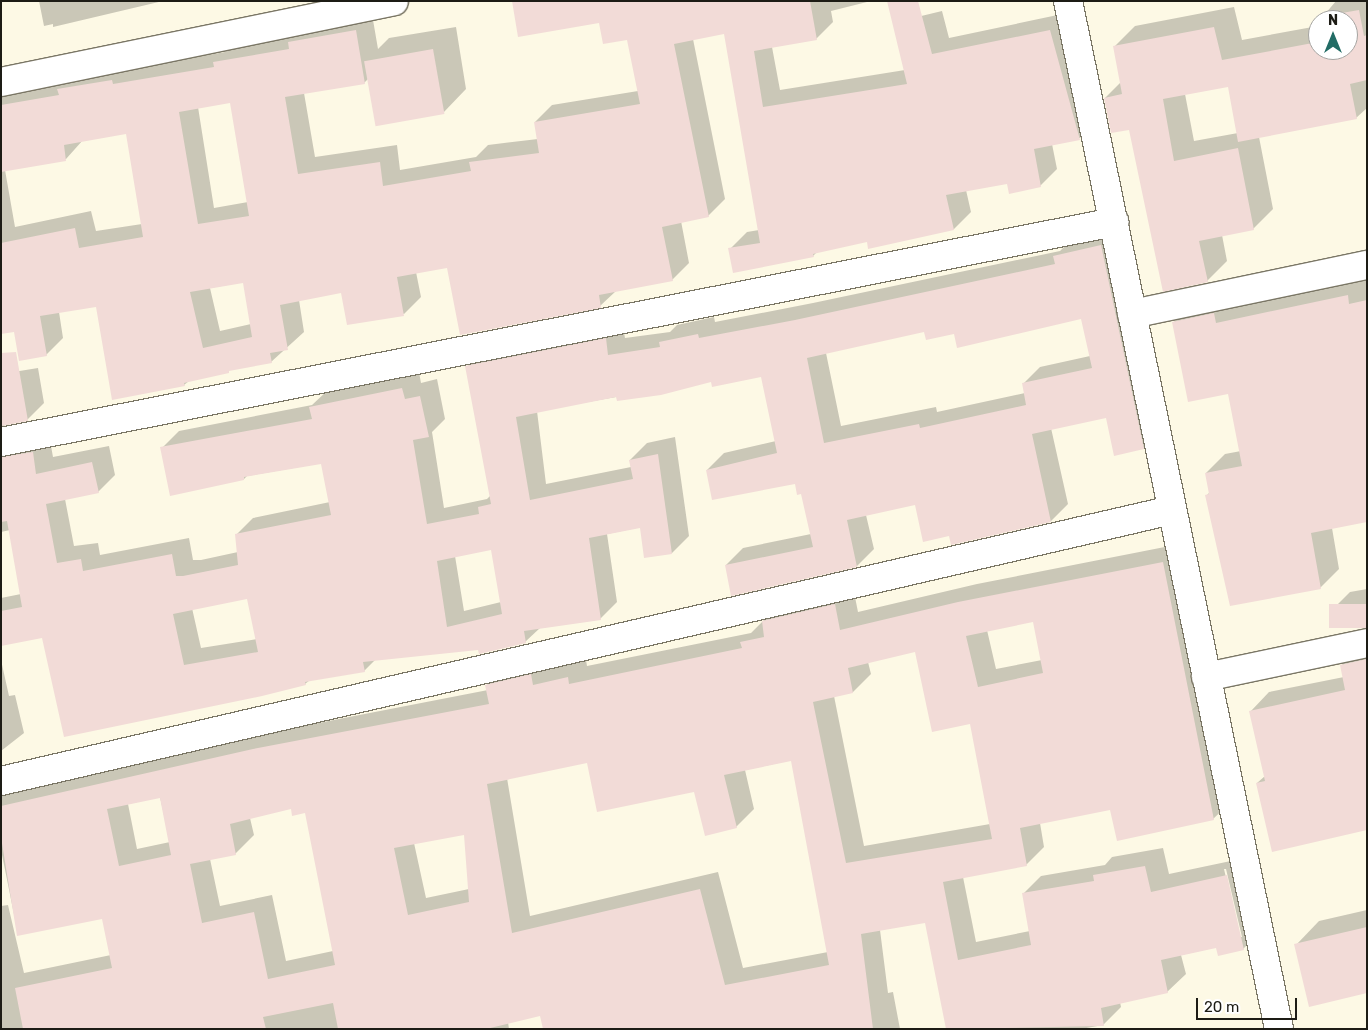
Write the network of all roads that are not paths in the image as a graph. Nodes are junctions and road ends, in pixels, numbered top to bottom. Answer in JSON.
{"nodes":[{"id":1,"x":394,"y":1,"type":"edge"},
{"id":2,"x":1068,"y":1,"type":"edge"},
{"id":3,"x":1,"y":82,"type":"edge"},
{"id":4,"x":1114,"y":222,"type":"junction"},
{"id":5,"x":1367,"y":265,"type":"edge"},
{"id":6,"x":1132,"y":314,"type":"junction"},
{"id":7,"x":1,"y":442,"type":"edge"},
{"id":8,"x":1172,"y":510,"type":"junction"},
{"id":9,"x":1367,"y":643,"type":"edge"},
{"id":10,"x":1206,"y":677,"type":"junction"},
{"id":11,"x":1,"y":781,"type":"edge"},
{"id":12,"x":1279,"y":1029,"type":"edge"}],
"edges":[{"from":1,"to":3,"type":"street"},
{"from":2,"to":4,"type":"street"},
{"from":4,"to":6,"type":"street"},
{"from":4,"to":7,"type":"street"},
{"from":5,"to":6,"type":"street"},
{"from":6,"to":8,"type":"street"},
{"from":8,"to":10,"type":"street"},
{"from":8,"to":11,"type":"street"},
{"from":9,"to":10,"type":"street"},
{"from":10,"to":12,"type":"street"}]}
